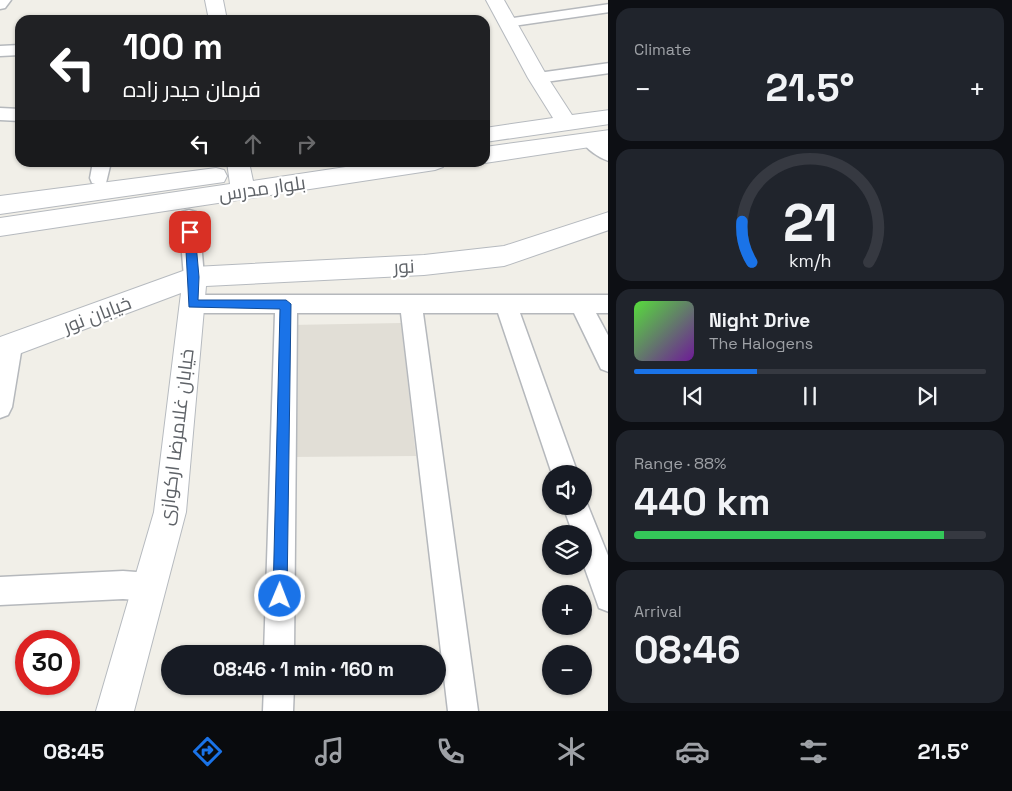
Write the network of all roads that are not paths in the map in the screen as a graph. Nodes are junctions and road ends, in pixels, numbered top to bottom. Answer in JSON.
{"nodes":[{"id":1,"x":4,"y":0,"type":"edge"},
{"id":2,"x":201,"y":0,"type":"edge"},
{"id":3,"x":214,"y":0,"type":"edge"},
{"id":4,"x":495,"y":0,"type":"edge"},
{"id":5,"x":0,"y":5,"type":"edge"},
{"id":6,"x":608,"y":8,"type":"edge"},
{"id":7,"x":203,"y":15,"type":"edge"},
{"id":8,"x":217,"y":15,"type":"edge"},
{"id":9,"x":507,"y":23,"type":"junction"},
{"id":10,"x":15,"y":50,"type":"edge"},
{"id":11,"x":0,"y":51,"type":"edge"},
{"id":12,"x":608,"y":68,"type":"edge"},
{"id":13,"x":538,"y":78,"type":"junction"},
{"id":14,"x":0,"y":114,"type":"edge"},
{"id":15,"x":15,"y":115,"type":"edge"},
{"id":16,"x":608,"y":117,"type":"edge"},
{"id":17,"x":566,"y":123,"type":"junction"},
{"id":18,"x":490,"y":134,"type":"edge"},
{"id":19,"x":599,"y":138,"type":"edge"},
{"id":20,"x":490,"y":154,"type":"edge"},
{"id":21,"x":608,"y":155,"type":"edge"},
{"id":22,"x":279,"y":167,"type":"edge"},
{"id":23,"x":360,"y":167,"type":"edge"},
{"id":24,"x":240,"y":175,"type":"edge"},
{"id":25,"x":204,"y":179,"type":"edge"},
{"id":26,"x":0,"y":205,"type":"edge"},
{"id":27,"x":189,"y":217,"type":"dead end"},
{"id":28,"x":608,"y":221,"type":"edge"},
{"id":29,"x":0,"y":227,"type":"edge"},
{"id":30,"x":193,"y":291,"type":"junction"},
{"id":31,"x":286,"y":304,"type":"junction"},
{"id":32,"x":411,"y":304,"type":"junction"},
{"id":33,"x":506,"y":304,"type":"junction"},
{"id":34,"x":581,"y":304,"type":"junction"},
{"id":35,"x":608,"y":304,"type":"edge"},
{"id":36,"x":5,"y":348,"type":"edge"},
{"id":37,"x":608,"y":362,"type":"edge"},
{"id":38,"x":0,"y":407,"type":"edge"},
{"id":39,"x":562,"y":465,"type":"edge"},
{"id":40,"x":579,"y":515,"type":"edge"},
{"id":41,"x":150,"y":587,"type":"junction"},
{"id":42,"x":0,"y":591,"type":"edge"},
{"id":43,"x":608,"y":598,"type":"edge"},
{"id":44,"x":279,"y":645,"type":"edge"},
{"id":45,"x":278,"y":695,"type":"edge"},
{"id":46,"x":115,"y":711,"type":"edge"},
{"id":47,"x":278,"y":711,"type":"edge"},
{"id":48,"x":463,"y":711,"type":"edge"}],
"edges":[{"from":1,"to":5,"type":"street"},
{"from":2,"to":7,"type":"street"},
{"from":3,"to":8,"type":"street"},
{"from":4,"to":9,"type":"street"},
{"from":6,"to":9,"type":"street"},
{"from":9,"to":13,"type":"street"},
{"from":10,"to":11,"type":"street"},
{"from":12,"to":13,"type":"street"},
{"from":13,"to":17,"type":"street"},
{"from":14,"to":15,"type":"street"},
{"from":16,"to":17,"type":"street"},
{"from":17,"to":18,"type":"street"},
{"from":19,"to":20,"type":"street"},
{"from":19,"to":21,"type":"street"},
{"from":22,"to":24,"type":"street","name":"بلوار مدرس"},
{"from":23,"to":24,"type":"street","name":"بلوار مدرس"},
{"from":24,"to":25,"type":"street","name":"بلوار مدرس"},
{"from":25,"to":26,"type":"street","name":"بلوار مدرس"},
{"from":25,"to":29,"type":"street","name":"بلوار مدرس"},
{"from":27,"to":30,"type":"street"},
{"from":28,"to":30,"type":"street","name":"نور"},
{"from":30,"to":31,"type":"street"},
{"from":30,"to":36,"type":"street","name":"خیابان نور"},
{"from":30,"to":41,"type":"street","name":"خیابان غلامرضا ارکوازی"},
{"from":31,"to":32,"type":"street"},
{"from":31,"to":44,"type":"street"},
{"from":32,"to":33,"type":"street"},
{"from":32,"to":48,"type":"street"},
{"from":33,"to":34,"type":"street"},
{"from":33,"to":39,"type":"street"},
{"from":34,"to":35,"type":"street"},
{"from":34,"to":37,"type":"street"},
{"from":36,"to":38,"type":"street"},
{"from":40,"to":43,"type":"street"},
{"from":41,"to":42,"type":"street"},
{"from":41,"to":46,"type":"street","name":"خیابان غلامرضا ارکوازی"},
{"from":45,"to":47,"type":"street"}]}
